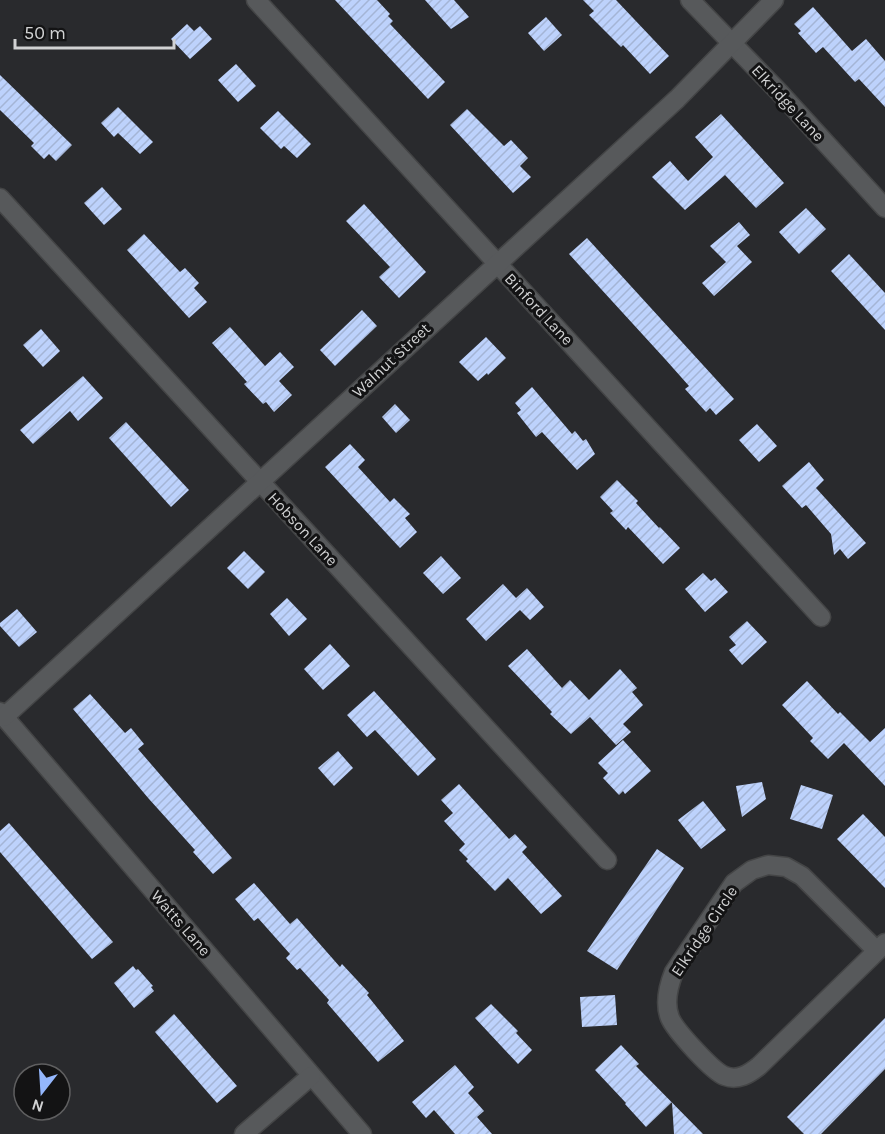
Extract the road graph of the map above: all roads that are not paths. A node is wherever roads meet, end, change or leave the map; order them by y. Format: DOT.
graph roads {
  1 [pos="256,0"];
  2 [pos="690,0"];
  3 [pos="774,0"];
  4 [pos="732,44"];
  5 [pos="0,198"];
  6 [pos="885,208"];
  7 [pos="497,263"];
  8 [pos="260,481"];
  9 [pos="821,617"];
  10 [pos="2,714"];
  11 [pos="607,860"];
  12 [pos="881,947"];
  13 [pos="311,1076"];
  14 [pos="244,1134"];
  15 [pos="362,1134"];
  1 -- 7 [label="street, Binford Lane"];
  2 -- 4 [label="street, Elkridge Lane"];
  3 -- 4 [label="street, Walnut Street"];
  4 -- 6 [label="street, Elkridge Lane"];
  4 -- 7 [label="street, Walnut Street"];
  5 -- 8 [label="street, Hobson Lane"];
  7 -- 8 [label="street, Walnut Street"];
  7 -- 9 [label="street, Binford Lane"];
  8 -- 10 [label="street, Walnut Street"];
  8 -- 11 [label="street, Hobson Lane"];
  10 -- 13 [label="street, Watts Lane"];
  12 -- 12 [label="street, Elkridge Circle"];
  13 -- 14 [label="street"];
  13 -- 15 [label="street, Watts Lane"];
}
